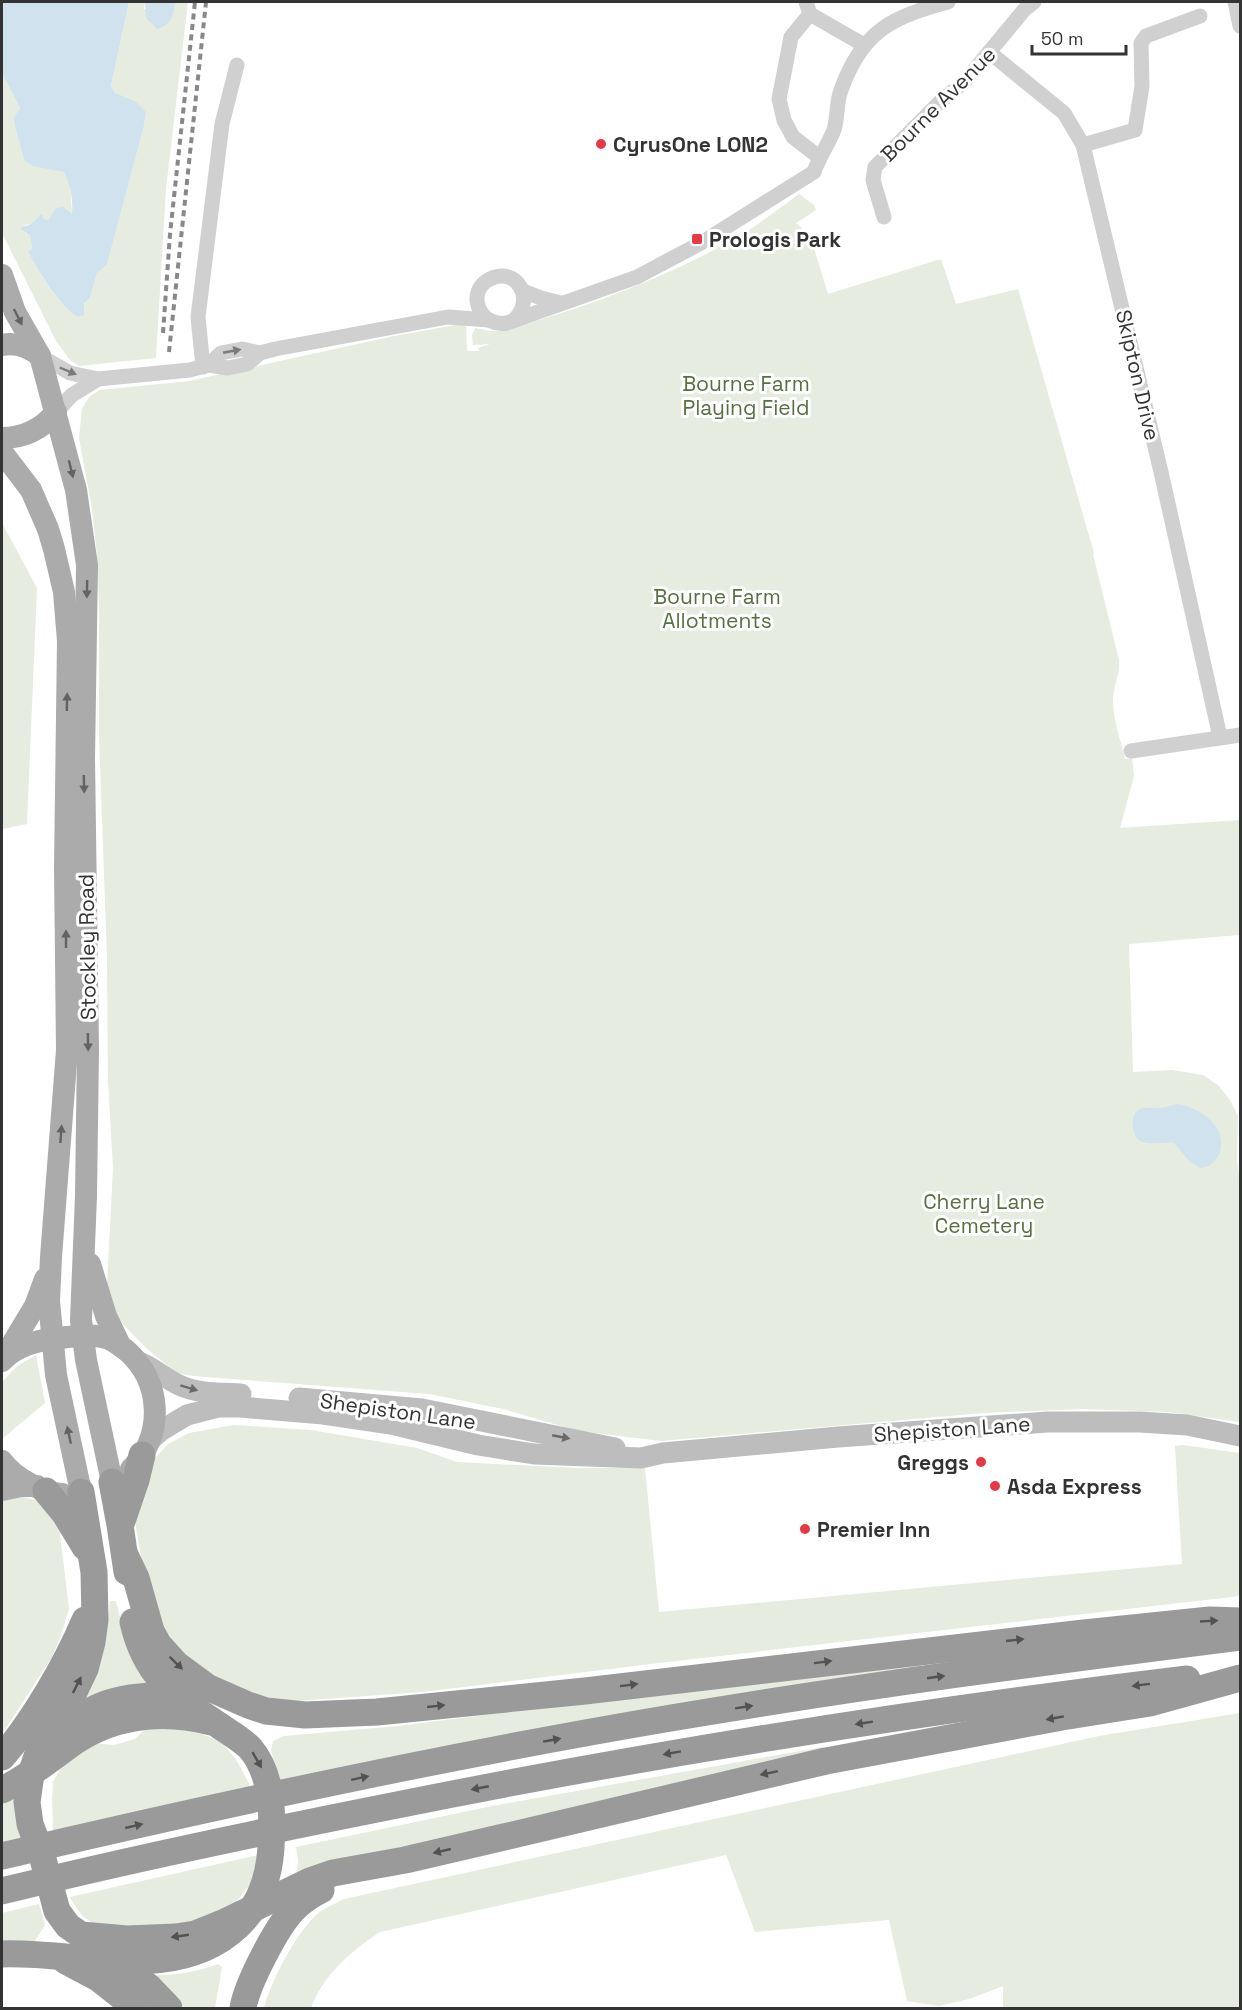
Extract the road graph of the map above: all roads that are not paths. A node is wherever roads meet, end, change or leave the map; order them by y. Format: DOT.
graph roads {
  1 [pos="948,2"];
  2 [pos="1235,2"];
  3 [pos="1023,4"];
  4 [pos="908,7"];
  5 [pos="808,8"];
  6 [pos="1200,16"];
  7 [pos="1240,26"];
  8 [pos="868,42"];
  9 [pos="989,52"];
  10 [pos="237,65"];
  11 [pos="1083,145"];
  12 [pos="819,156"];
  13 [pos="884,217"];
  14 [pos="2,275"];
  15 [pos="523,291"];
  16 [pos="561,303"];
  17 [pos="477,304"];
  18 [pos="448,317"];
  19 [pos="515,319"];
  20 [pos="489,320"];
  21 [pos="2,345"];
  22 [pos="40,356"];
  23 [pos="206,366"];
  24 [pos="98,379"];
  25 [pos="56,412"];
  26 [pos="2,438"];
  27 [pos="2,452"];
  28 [pos="1240,735"];
  29 [pos="1220,737"];
  30 [pos="1131,751"];
  31 [pos="83,1242"];
  32 [pos="51,1257"];
  33 [pos="83,1335"];
  34 [pos="51,1339"];
  35 [pos="120,1345"];
  36 [pos="3,1359"];
  37 [pos="137,1361"];
  38 [pos="1240,1436"];
  39 [pos="145,1448"];
  40 [pos="663,1453"];
  41 [pos="2,1461"];
  42 [pos="112,1482"];
  43 [pos="42,1489"];
  44 [pos="2,1490"];
  45 [pos="81,1492"];
  46 [pos="120,1525"];
  47 [pos="125,1555"];
  48 [pos="93,1562"];
  49 [pos="94,1597"];
  50 [pos="1240,1621"];
  51 [pos="1240,1637"];
  52 [pos="1240,1673"];
  53 [pos="1240,1678"];
  54 [pos="180,1696"];
  55 [pos="377,1712"];
  56 [pos="216,1723"];
  57 [pos="2,1757"];
  58 [pos="41,1767"];
  59 [pos="2,1790"];
  60 [pos="272,1812"];
  61 [pos="5,1856"];
  62 [pos="405,1860"];
  63 [pos="9,1890"];
  64 [pos="280,1896"];
  65 [pos="254,1908"];
  66 [pos="81,1935"];
  67 [pos="2,1954"];
  68 [pos="54,1956"];
  69 [pos="111,1960"];
  70 [pos="136,2008"];
  71 [pos="169,2008"];
  72 [pos="227,2008"];
  73 [pos="243,2008"];
  1 -- 4 [label="street"];
  2 -- 7 [label="street"];
  3 -- 9 [label="street, Bourne Avenue"];
  4 -- 8 [label="street"];
  5 -- 8 [label="street"];
  5 -- 12 [label="street"];
  6 -- 11 [label="street"];
  8 -- 12 [label="street"];
  9 -- 11 [label="street, Skipton Drive"];
  9 -- 13 [label="street, Bourne Avenue"];
  10 -- 23 [label="street"];
  11 -- 29 [label="street, Skipton Drive"];
  12 -- 16 [label="street"];
  14 -- 22 [label="main road, Stockley Road, one-way"];
  15 -- 16 [label="street"];
  15 -- 17 [label="street"];
  15 -- 19 [label="street"];
  16 -- 19 [label="street"];
  17 -- 18 [label="street"];
  17 -- 20 [label="street"];
  18 -- 20 [label="street"];
  18 -- 23 [label="street"];
  19 -- 20 [label="street"];
  21 -- 22 [label="main road"];
  22 -- 24 [label="street, one-way"];
  22 -- 25 [label="main road, Stockley Road"];
  23 -- 24 [label="street"];
  24 -- 25 [label="street"];
  25 -- 26 [label="main road"];
  25 -- 31 [label="main road, Stockley Road, one-way"];
  32 -- 27 [label="main road, Stockley Road, one-way"];
  28 -- 29 [label="street"];
  29 -- 30 [label="street"];
  31 -- 33 [label="main road, Stockley Road"];
  31 -- 35 [label="main road"];
  32 -- 34 [label="main road, Stockley Road"];
  32 -- 36 [label="main road"];
  33 -- 34 [label="main road"];
  33 -- 35 [label="main road"];
  33 -- 42 [label="main road, Stockley Road"];
  34 -- 36 [label="main road"];
  45 -- 34 [label="main road, Stockley Road, one-way"];
  35 -- 37 [label="main road"];
  37 -- 39 [label="main road"];
  37 -- 40 [label="street, Shepiston Lane, one-way"];
  38 -- 40 [label="street, Shepiston Lane"];
  39 -- 40 [label="street, Shepiston Lane"];
  39 -- 42 [label="main road"];
  39 -- 46 [label="highway"];
  41 -- 43 [label="main road"];
  42 -- 45 [label="main road"];
  42 -- 46 [label="highway"];
  43 -- 44 [label="main road"];
  43 -- 45 [label="main road"];
  43 -- 48 [label="highway"];
  45 -- 48 [label="highway"];
  46 -- 47 [label="highway"];
  47 -- 54 [label="highway"];
  47 -- 55 [label="highway, one-way"];
  48 -- 49 [label="highway"];
  49 -- 57 [label="highway"];
  58 -- 49 [label="highway, one-way"];
  55 -- 50 [label="highway, one-way"];
  61 -- 51 [label="highway, one-way"];
  52 -- 63 [label="highway, one-way"];
  53 -- 62 [label="highway, one-way"];
  54 -- 55 [label="highway"];
  54 -- 56 [label="highway"];
  54 -- 58 [label="highway"];
  56 -- 58 [label="highway"];
  56 -- 60 [label="highway, one-way"];
  58 -- 59 [label="highway"];
  58 -- 66 [label="highway"];
  60 -- 64 [label="highway"];
  60 -- 65 [label="highway"];
  62 -- 64 [label="highway"];
  62 -- 73 [label="highway"];
  64 -- 65 [label="highway"];
  64 -- 72 [label="highway"];
  65 -- 66 [label="highway, one-way"];
  65 -- 69 [label="highway"];
  66 -- 69 [label="highway"];
  67 -- 68 [label="highway"];
  68 -- 69 [label="highway"];
  68 -- 70 [label="highway"];
  69 -- 71 [label="highway"];
}
